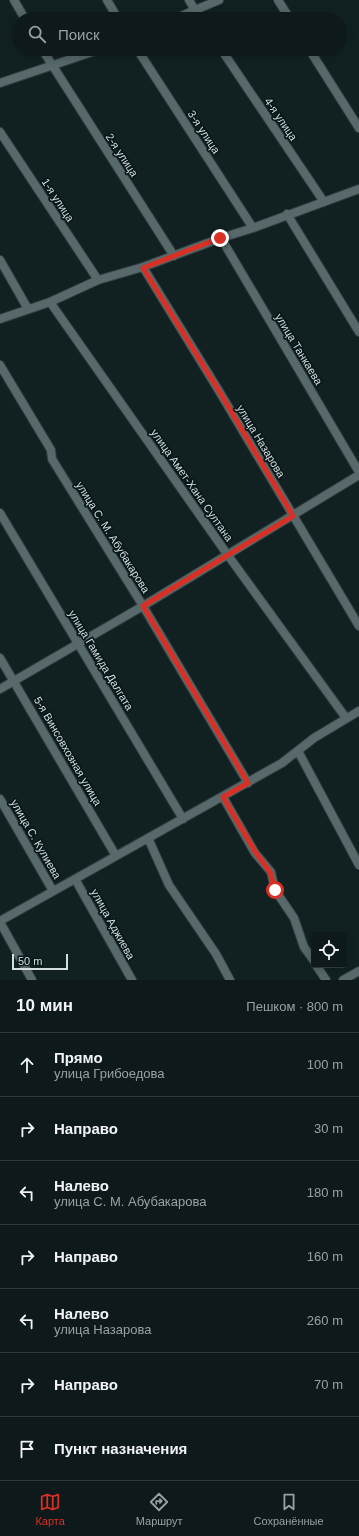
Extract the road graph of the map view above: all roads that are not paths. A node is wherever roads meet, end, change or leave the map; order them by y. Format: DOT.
graph roads {
  1 [pos="14,0"];
  2 [pos="107,0"];
  3 [pos="189,0"];
  4 [pos="219,0"];
  5 [pos="278,0"];
  6 [pos="195,10"];
  7 [pos="21,12"];
  8 [pos="114,12"];
  9 [pos="190,12"];
  10 [pos="286,12"];
  11 [pos="46,56"];
  12 [pos="81,56"];
  13 [pos="142,56"];
  14 [pos="226,56"];
  15 [pos="313,56"];
  16 [pos="52,66"];
  17 [pos="0,83"];
  18 [pos="359,128"];
  19 [pos="0,132"];
  20 [pos="359,189"];
  21 [pos="324,202"];
  22 [pos="287,214"];
  23 [pos="253,228"];
  24 [pos="220,238"];
  25 [pos="174,256"];
  26 [pos="0,260"];
  27 [pos="143,268"];
  28 [pos="98,280"];
  29 [pos="50,302"];
  30 [pos="28,309"];
  31 [pos="0,320"];
  32 [pos="359,332"];
  33 [pos="0,365"];
  34 [pos="359,472"];
  35 [pos="359,475"];
  36 [pos="0,513"];
  37 [pos="293,516"];
  38 [pos="227,554"];
  39 [pos="143,606"];
  40 [pos="359,626"];
  41 [pos="78,644"];
  42 [pos="0,658"];
  43 [pos="14,681"];
  44 [pos="0,689"];
  45 [pos="359,711"];
  46 [pos="346,718"];
  47 [pos="298,751"];
  48 [pos="248,783"];
  49 [pos="223,797"];
  50 [pos="0,799"];
  51 [pos="184,819"];
  52 [pos="148,838"];
  53 [pos="116,856"];
  54 [pos="359,866"];
  55 [pos="75,879"];
  56 [pos="53,891"];
  57 [pos="0,922"];
  58 [pos="311,957"];
  59 [pos="318,968"];
  60 [pos="359,971"];
  61 [pos="32,980"];
  62 [pos="132,980"];
  63 [pos="230,980"];
  64 [pos="326,980"];
  65 [pos="343,980"];
  1 -- 7 [label="street"];
  2 -- 8 [label="street"];
  3 -- 6 [label="street"];
  4 -- 6 [label="street"];
  5 -- 10 [label="street"];
  6 -- 9 [label="street"];
  11 -- 16 [label="street, 2-я улица"];
  12 -- 16 [label="street"];
  13 -- 23 [label="street, 3-я улица"];
  14 -- 21 [label="street, 4-я улица"];
  15 -- 18 [label="street"];
  16 -- 17 [label="street"];
  16 -- 25 [label="street, 2-я улица"];
  19 -- 28 [label="street, 1-я улица"];
  20 -- 21 [label="street"];
  21 -- 22 [label="street"];
  22 -- 23 [label="street"];
  22 -- 32 [label="street"];
  23 -- 24 [label="street"];
  24 -- 25 [label="street"];
  24 -- 34 [label="street, улица Танкаева"];
  25 -- 27 [label="street"];
  26 -- 30 [label="street"];
  27 -- 28 [label="street"];
  27 -- 37 [label="street, улица Назарова"];
  28 -- 29 [label="street"];
  29 -- 30 [label="street"];
  29 -- 38 [label="street, улица Амет-Хана Султана"];
  30 -- 31 [label="street"];
  33 -- 39 [label="street, улица С. М. Абубакарова"];
  35 -- 37 [label="street"];
  36 -- 41 [label="street, улица Гамида Далгата"];
  37 -- 38 [label="street"];
  37 -- 40 [label="street, улица Назарова"];
  38 -- 39 [label="street"];
  38 -- 46 [label="street, улица Амет-Хана Султана"];
  39 -- 41 [label="street"];
  39 -- 48 [label="street, улица С. М. Абубакарова"];
  41 -- 43 [label="street"];
  41 -- 51 [label="street, улица Гамида Далгата"];
  42 -- 43 [label="street, 5-я Винсовхозная улица"];
  43 -- 44 [label="street"];
  43 -- 53 [label="street, 5-я Винсовхозная улица"];
  45 -- 46 [label="street"];
  46 -- 47 [label="street"];
  47 -- 48 [label="street"];
  47 -- 54 [label="street"];
  48 -- 49 [label="street"];
  49 -- 51 [label="street"];
  49 -- 58 [label="street"];
  50 -- 56 [label="street, улица С. Кулиева"];
  51 -- 52 [label="street"];
  52 -- 53 [label="street"];
  52 -- 63 [label="street"];
  53 -- 55 [label="street"];
  55 -- 56 [label="street"];
  55 -- 62 [label="street, улица Аджиева"];
  56 -- 57 [label="street"];
  57 -- 61 [label="street"];
  59 -- 64 [label="street"];
  60 -- 65 [label="street"];
}
